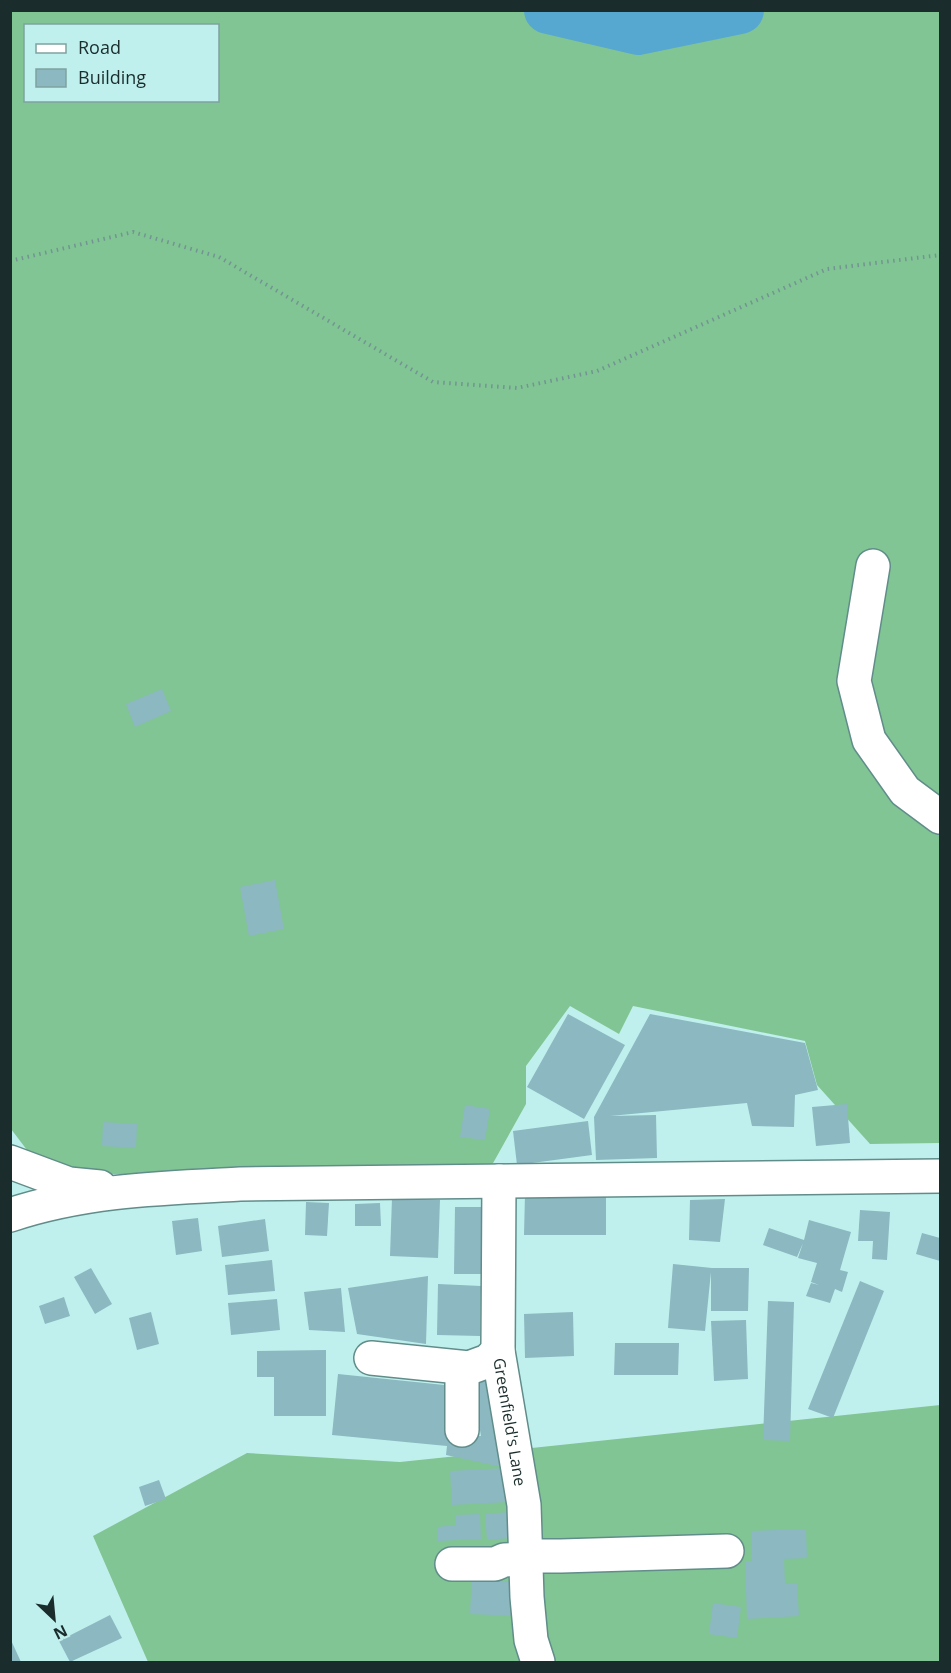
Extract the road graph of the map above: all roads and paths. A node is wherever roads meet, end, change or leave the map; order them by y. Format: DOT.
graph roads {
  1 [pos="940,255"];
  2 [pos="10,261"];
  3 [pos="873,566"];
  4 [pos="940,817"];
  5 [pos="10,1164"];
  6 [pos="940,1176"];
  7 [pos="499,1180"];
  8 [pos="129,1190"];
  9 [pos="17,1213"];
  10 [pos="498,1240"];
  11 [pos="486,1318"];
  12 [pos="498,1351"];
  13 [pos="371,1358"];
  14 [pos="462,1368"];
  15 [pos="462,1430"];
  16 [pos="524,1550"];
  17 [pos="727,1551"];
  18 [pos="452,1564"];
  19 [pos="538,1662"];
  1 -- 2 [label="path"];
  3 -- 4 [label="main road"];
  5 -- 8 [label="main road"];
  5 -- 9 [label="main road"];
  6 -- 7 [label="main road"];
  7 -- 8 [label="main road"];
  7 -- 10 [label="main road, Greenfield's Lane"];
  8 -- 9 [label="main road"];
  10 -- 11 [label="main road"];
  10 -- 12 [label="main road, Greenfield's Lane"];
  12 -- 14 [label="main road"];
  12 -- 16 [label="main road, Greenfield's Lane"];
  13 -- 14 [label="main road"];
  14 -- 15 [label="main road"];
  16 -- 17 [label="main road"];
  16 -- 18 [label="main road"];
  16 -- 19 [label="main road, Greenfield's Lane"];
}
